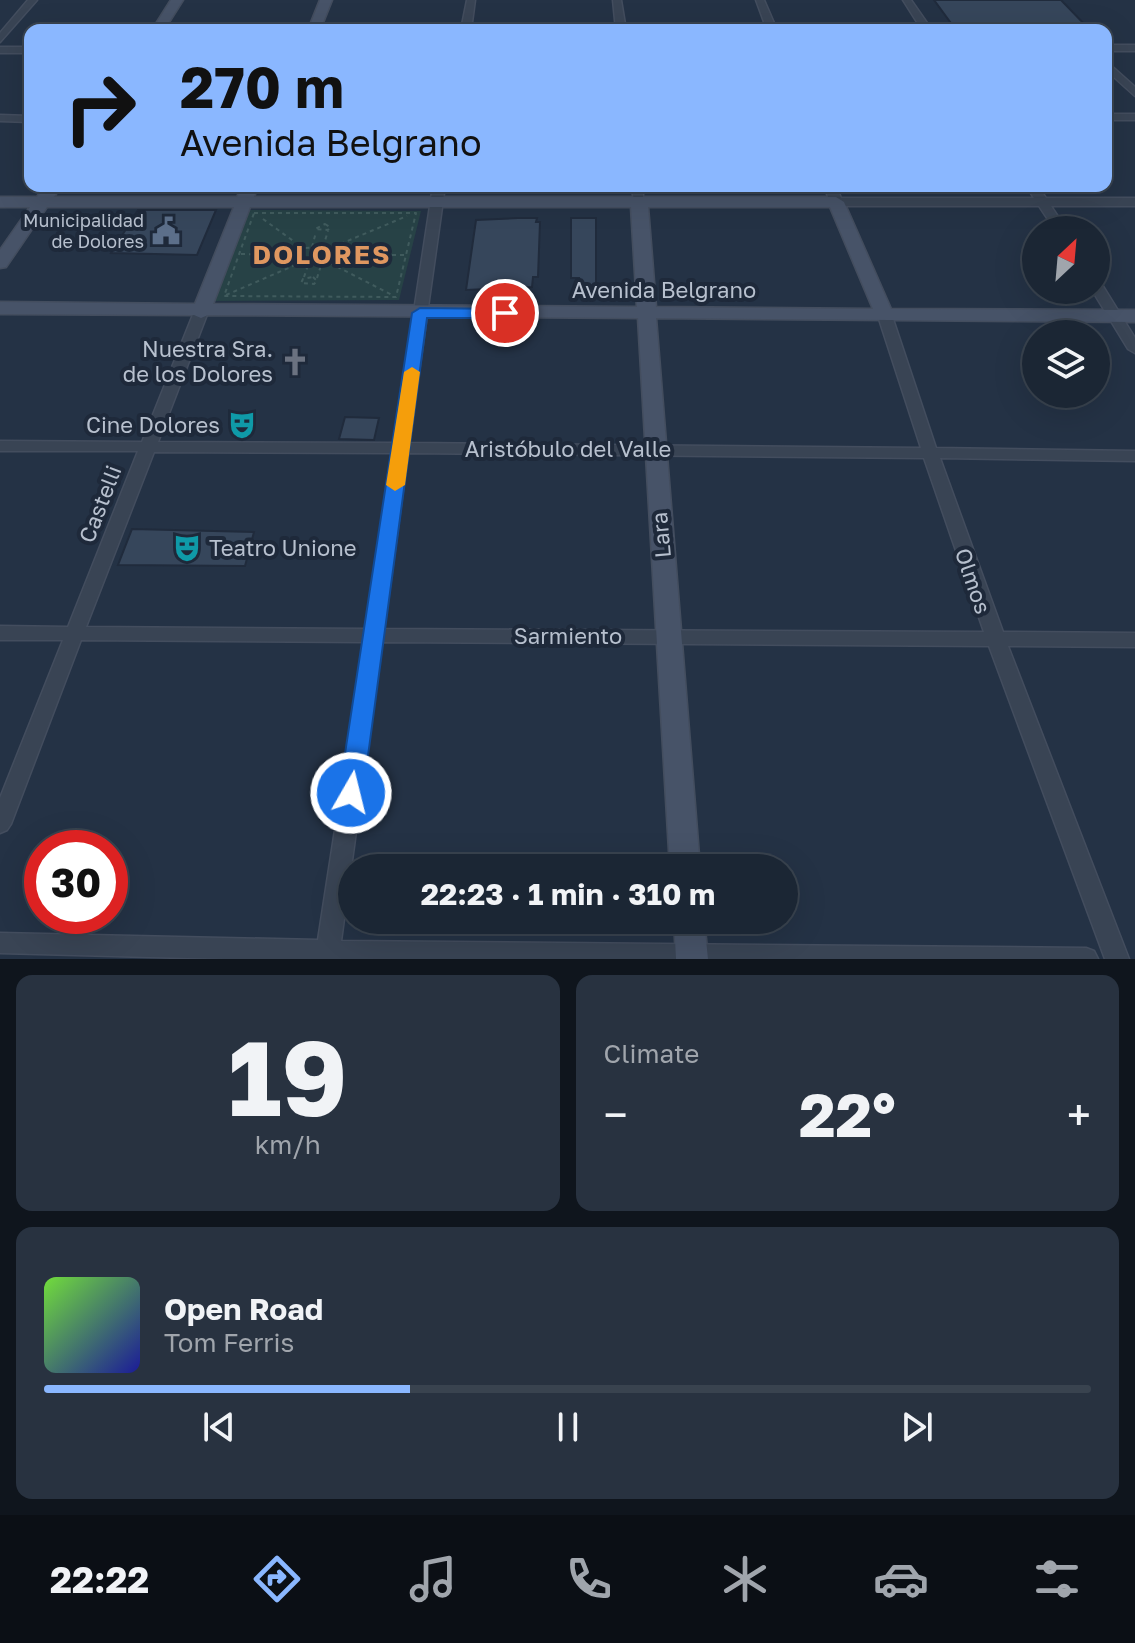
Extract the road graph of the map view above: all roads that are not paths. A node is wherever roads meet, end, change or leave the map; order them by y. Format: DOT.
graph roads {
  1 [pos="33,0"];
  2 [pos="177,0"];
  3 [pos="326,0"];
  4 [pos="471,0"];
  5 [pos="617,0"];
  6 [pos="760,0"];
  7 [pos="907,0"];
  8 [pos="162,24"];
  9 [pos="316,24"];
  10 [pos="467,24"];
  11 [pos="620,24"];
  12 [pos="770,24"];
  13 [pos="923,24"];
  14 [pos="0,39"];
  15 [pos="1112,48"];
  16 [pos="1135,48"];
  17 [pos="0,50"];
  18 [pos="24,50"];
  19 [pos="1112,70"];
  20 [pos="1135,93"];
  21 [pos="1112,117"];
  22 [pos="1135,117"];
  23 [pos="0,118"];
  24 [pos="24,119"];
  25 [pos="49,192"];
  26 [pos="1036,192"];
  27 [pos="438,193"];
  28 [pos="247,194"];
  29 [pos="638,194"];
  30 [pos="833,194"];
  31 [pos="0,202"];
  32 [pos="43,202"];
  33 [pos="1043,202"];
  34 [pos="1135,202"];
  35 [pos="1052,216"];
  36 [pos="0,263"];
  37 [pos="1107,304"];
  38 [pos="0,308"];
  39 [pos="201,312"];
  40 [pos="420,313"];
  41 [pos="647,314"];
  42 [pos="885,316"];
  43 [pos="1115,316"];
  44 [pos="1135,316"];
  45 [pos="1135,349"];
  46 [pos="0,446"];
  47 [pos="148,447"];
  48 [pos="401,448"];
  49 [pos="655,449"];
  50 [pos="928,453"];
  51 [pos="1135,456"];
  52 [pos="0,633"];
  53 [pos="75,634"];
  54 [pos="374,635"];
  55 [pos="670,637"];
  56 [pos="994,639"];
  57 [pos="1135,640"];
  58 [pos="0,824"];
  59 [pos="684,854"];
  60 [pos="690,934"];
  61 [pos="0,943"];
  62 [pos="327,955"];
  63 [pos="692,957"];
  64 [pos="1086,959"];
  65 [pos="1117,959"];
  1 -- 14 [label="street"];
  2 -- 8 [label="main road"];
  3 -- 9 [label="main road"];
  4 -- 10 [label="street"];
  5 -- 11 [label="street"];
  6 -- 12 [label="street"];
  7 -- 13 [label="street"];
  15 -- 16 [label="street"];
  17 -- 18 [label="street"];
  19 -- 20 [label="street"];
  21 -- 22 [label="street"];
  23 -- 24 [label="street"];
  25 -- 32 [label="main road"];
  26 -- 33 [label="street"];
  27 -- 28 [label="main road"];
  27 -- 29 [label="main road"];
  27 -- 40 [label="street"];
  28 -- 32 [label="main road"];
  28 -- 39 [label="main road, Castelli"];
  29 -- 30 [label="main road"];
  29 -- 41 [label="main road, Lara"];
  30 -- 33 [label="street"];
  30 -- 42 [label="main road, Olmos"];
  31 -- 32 [label="main road"];
  32 -- 36 [label="main road"];
  33 -- 34 [label="street"];
  33 -- 35 [label="street"];
  37 -- 43 [label="street"];
  38 -- 39 [label="main road, Avenida Belgrano"];
  39 -- 40 [label="main road, Avenida Belgrano"];
  39 -- 47 [label="street, Castelli"];
  40 -- 41 [label="main road, Avenida Belgrano"];
  40 -- 48 [label="street"];
  41 -- 42 [label="main road, Avenida Belgrano"];
  41 -- 49 [label="main road, Lara"];
  42 -- 43 [label="main road, Avenida Belgrano"];
  42 -- 50 [label="street, Olmos"];
  43 -- 44 [label="main road, Avenida Belgrano"];
  43 -- 45 [label="street"];
  46 -- 47 [label="street, Aristóbulo del Valle"];
  47 -- 48 [label="street, Aristóbulo del Valle"];
  47 -- 53 [label="street, Castelli"];
  48 -- 49 [label="street, Aristóbulo del Valle"];
  48 -- 54 [label="street"];
  49 -- 50 [label="street, Aristóbulo del Valle"];
  49 -- 55 [label="main road, Lara"];
  50 -- 51 [label="street, Aristóbulo del Valle"];
  50 -- 56 [label="street, Olmos"];
  52 -- 53 [label="street, Sarmiento"];
  53 -- 54 [label="street, Sarmiento"];
  53 -- 58 [label="street, Castelli"];
  54 -- 55 [label="street, Sarmiento"];
  54 -- 62 [label="street"];
  55 -- 56 [label="street, Sarmiento"];
  55 -- 59 [label="main road, Lara"];
  56 -- 57 [label="street, Sarmiento"];
  56 -- 65 [label="street, Olmos"];
  60 -- 63 [label="main road"];
  61 -- 62 [label="street"];
  62 -- 63 [label="street"];
  63 -- 64 [label="street"];
}
